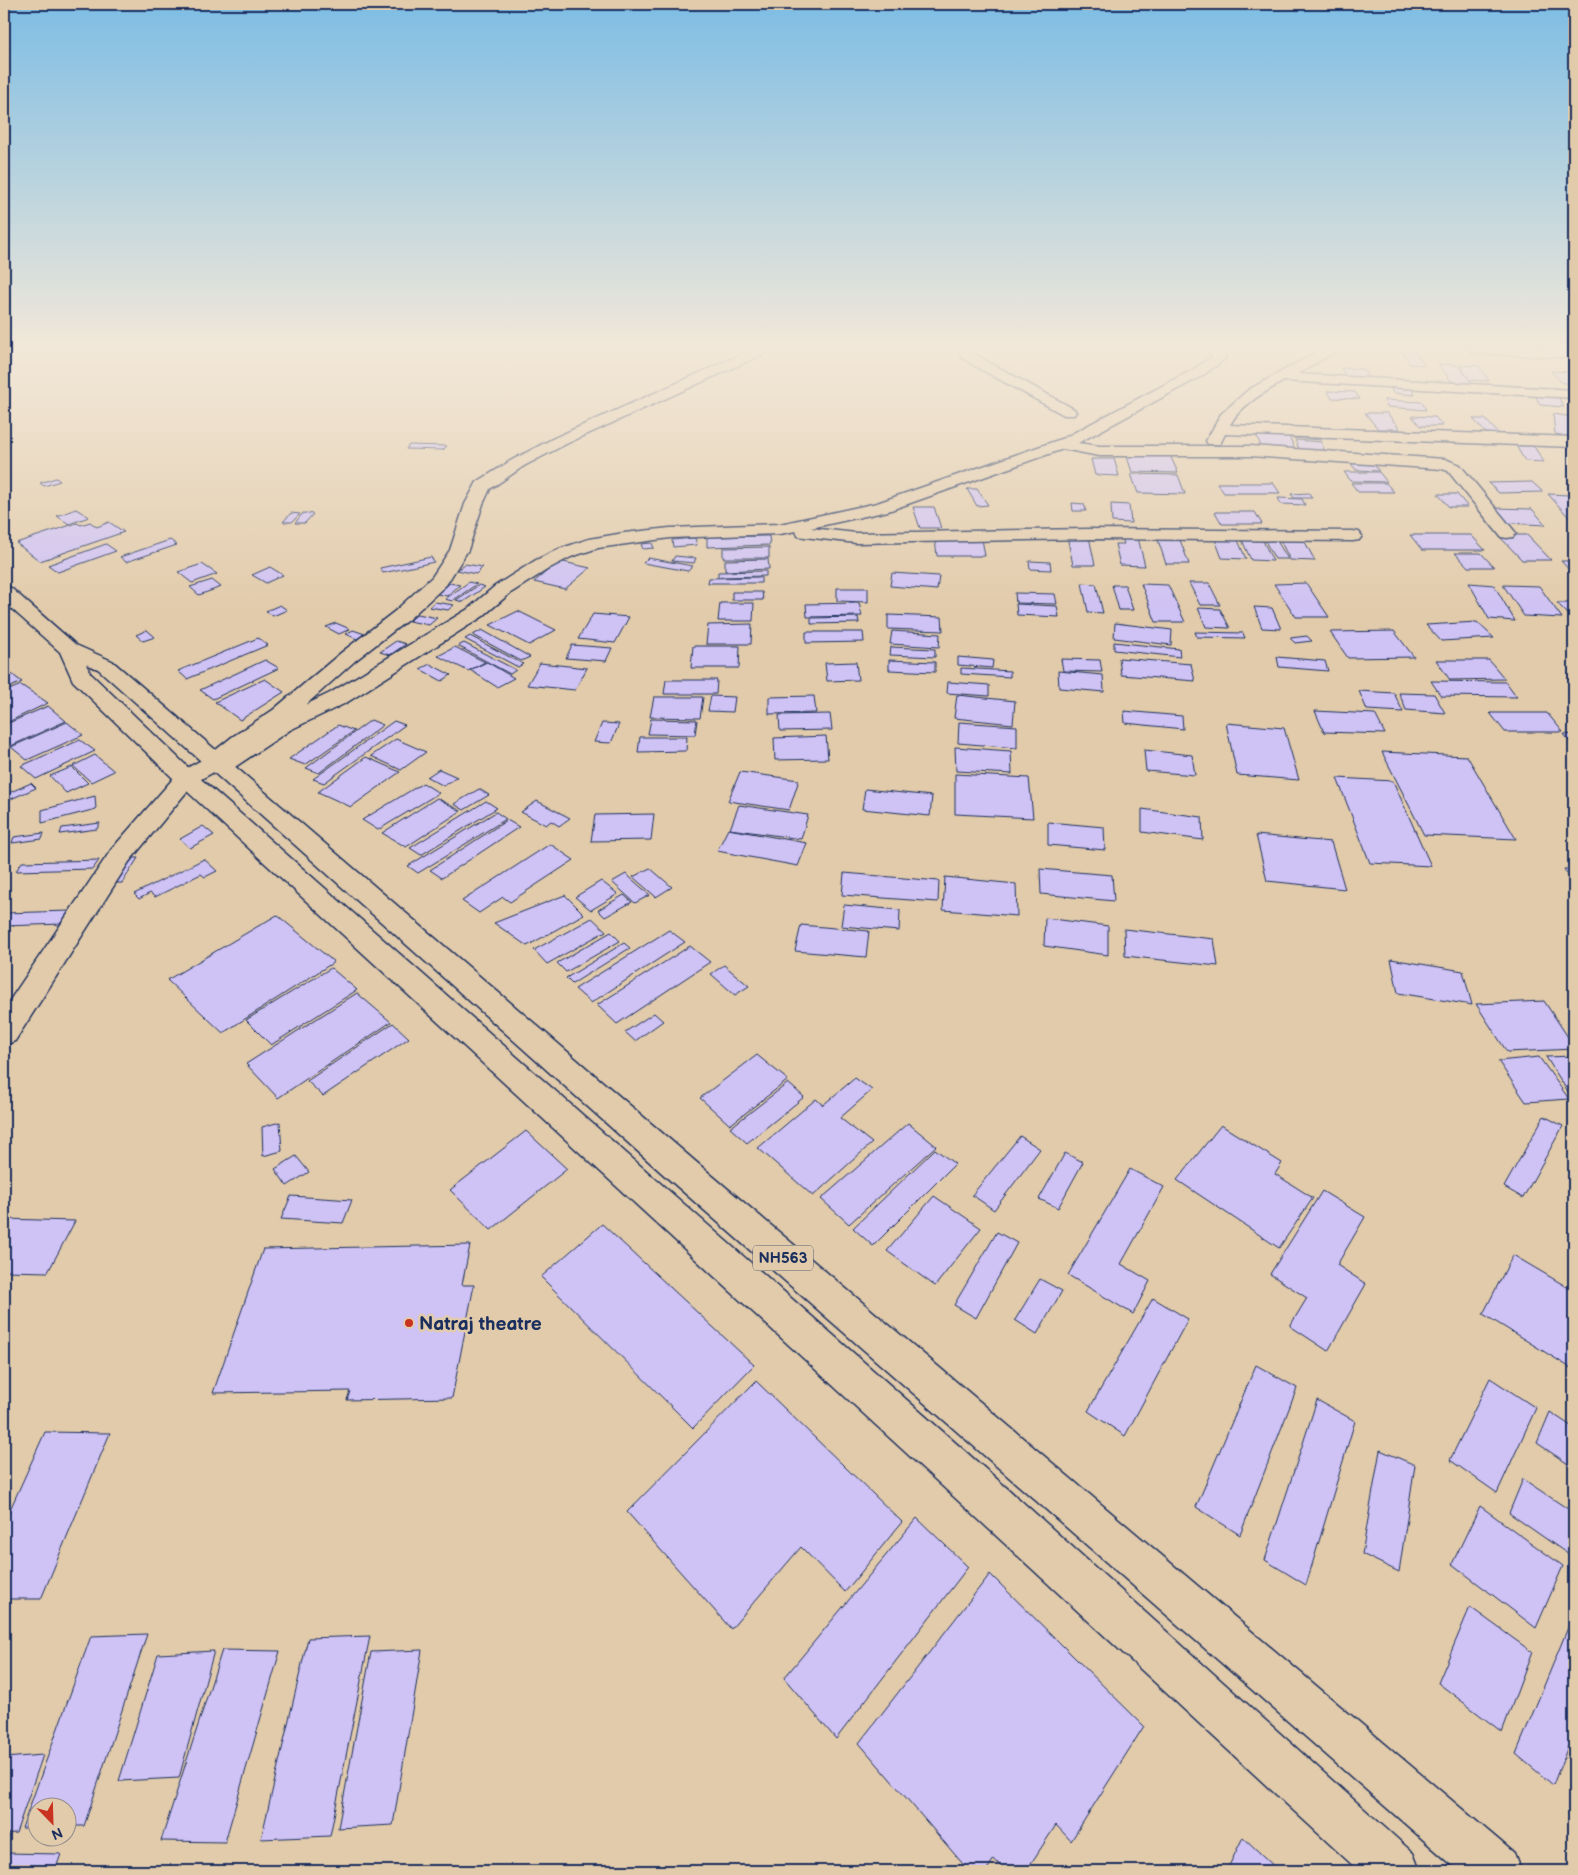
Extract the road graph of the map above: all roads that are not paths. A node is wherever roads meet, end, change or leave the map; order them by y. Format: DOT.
graph roads {
  1 [pos="570,436"];
  2 [pos="1077,436"];
  3 [pos="1216,436"];
  4 [pos="1424,436"];
  5 [pos="1574,442"];
  6 [pos="1062,444"];
  7 [pos="1212,450"];
  8 [pos="780,529"];
  9 [pos="1507,533"];
  10 [pos="1353,536"];
  11 [pos="7,598"];
  12 [pos="208,769"];
  13 [pos="4,1033"];
  14 [pos="1395,1871"];
  15 [pos="1496,1871"];
  1 -- 12 [label="main road"];
  2 -- 6 [label="main road"];
  3 -- 7 [label="main road"];
  4 -- 5 [label="main road"];
  6 -- 7 [label="main road"];
  6 -- 8 [label="main road"];
  7 -- 9 [label="main road"];
  8 -- 10 [label="main road"];
  8 -- 12 [label="main road"];
  11 -- 12 [label="main road, NH563"];
  12 -- 13 [label="main road"];
  12 -- 14 [label="main road, NH563"];
  12 -- 15 [label="main road, NH563"];
}
